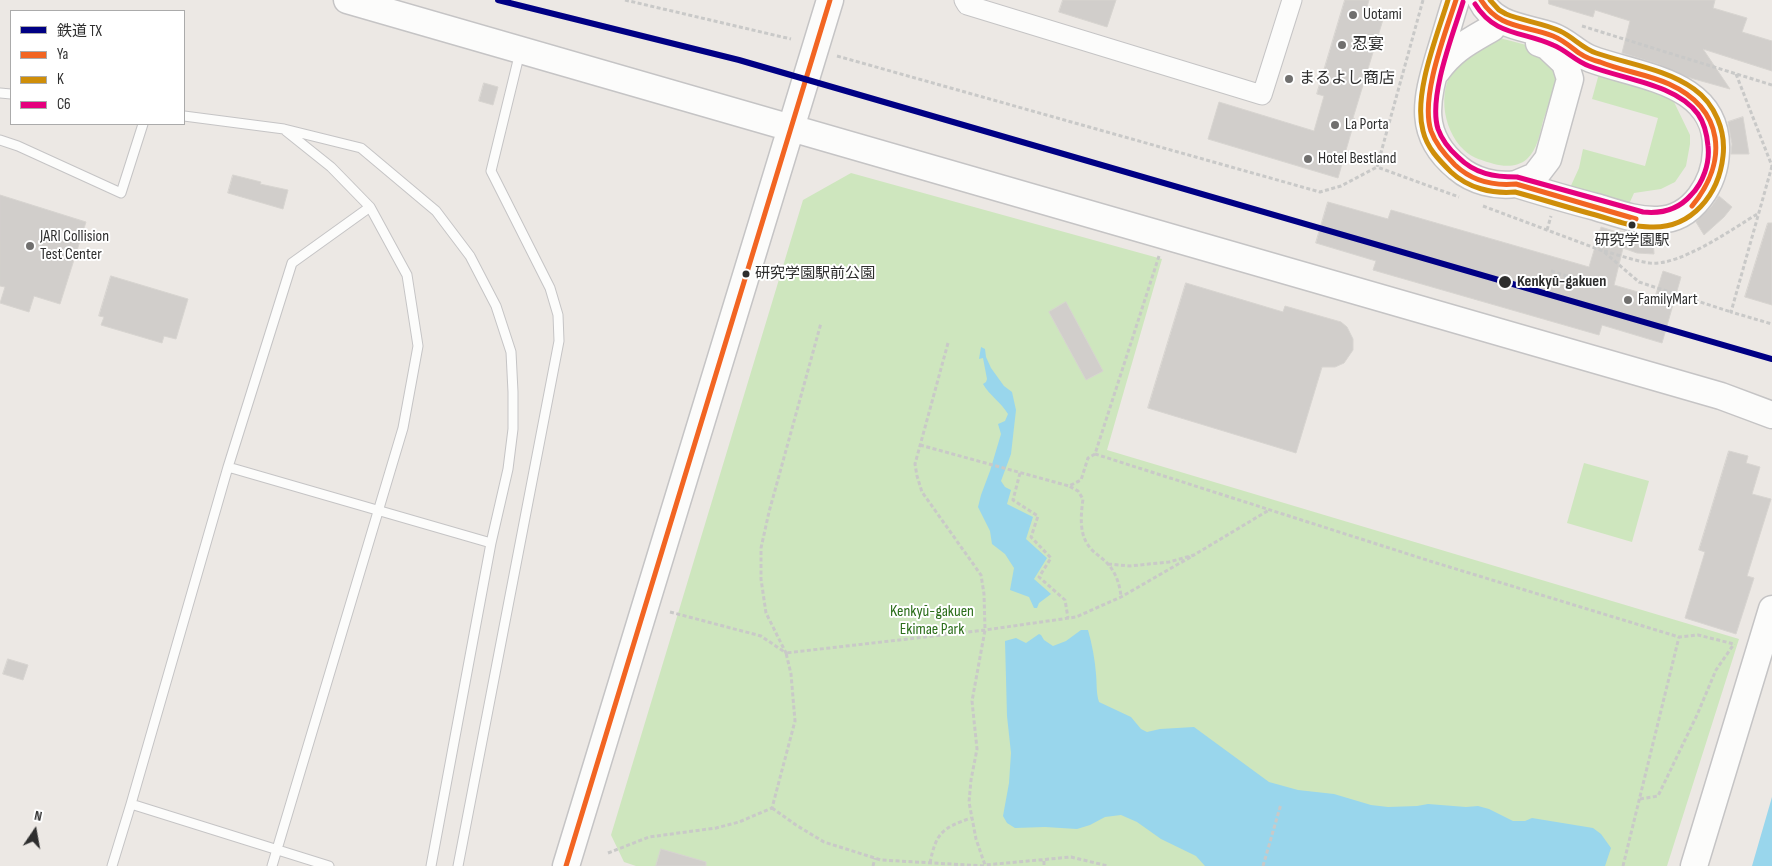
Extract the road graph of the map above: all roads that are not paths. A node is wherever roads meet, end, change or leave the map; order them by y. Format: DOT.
graph roads {
  1 [pos="348,0"];
  2 [pos="830,0"];
  3 [pos="964,0"];
  4 [pos="1292,0"];
  5 [pos="1456,0"];
  6 [pos="1480,0"];
  7 [pos="1492,28"];
  8 [pos="521,49"];
  9 [pos="1433,76"];
  10 [pos="185,116"];
  11 [pos="143,125"];
  12 [pos="791,128"];
  13 [pos="284,129"];
  14 [pos="0,140"];
  15 [pos="1516,184"];
  16 [pos="370,207"];
  17 [pos="1772,415"];
  18 [pos="228,466"];
  19 [pos="378,510"];
  20 [pos="491,543"];
  21 [pos="1772,609"];
  22 [pos="131,804"];
  23 [pos="277,851"];
  24 [pos="112,866"];
  25 [pos="272,866"];
  26 [pos="330,866"];
  27 [pos="431,866"];
  28 [pos="458,866"];
  29 [pos="566,866"];
  30 [pos="1694,866"];
  1 -- 8 [label="street"];
  2 -- 12 [label="street"];
  3 -- 4 [label="street"];
  5 -- 9 [label="street"];
  6 -- 7 [label="street"];
  6 -- 15 [label="street"];
  7 -- 9 [label="street"];
  7 -- 15 [label="street"];
  8 -- 12 [label="street"];
  8 -- 28 [label="lane"];
  9 -- 15 [label="street"];
  10 -- 13 [label="lane"];
  11 -- 14 [label="lane"];
  12 -- 17 [label="street"];
  12 -- 29 [label="street"];
  13 -- 16 [label="lane"];
  13 -- 20 [label="lane"];
  16 -- 18 [label="lane"];
  16 -- 19 [label="lane"];
  18 -- 19 [label="lane"];
  18 -- 22 [label="lane"];
  19 -- 20 [label="lane"];
  19 -- 23 [label="lane"];
  20 -- 27 [label="lane"];
  21 -- 30 [label="street"];
  22 -- 23 [label="lane"];
  22 -- 24 [label="lane"];
  23 -- 25 [label="lane"];
  23 -- 26 [label="lane"];
}
